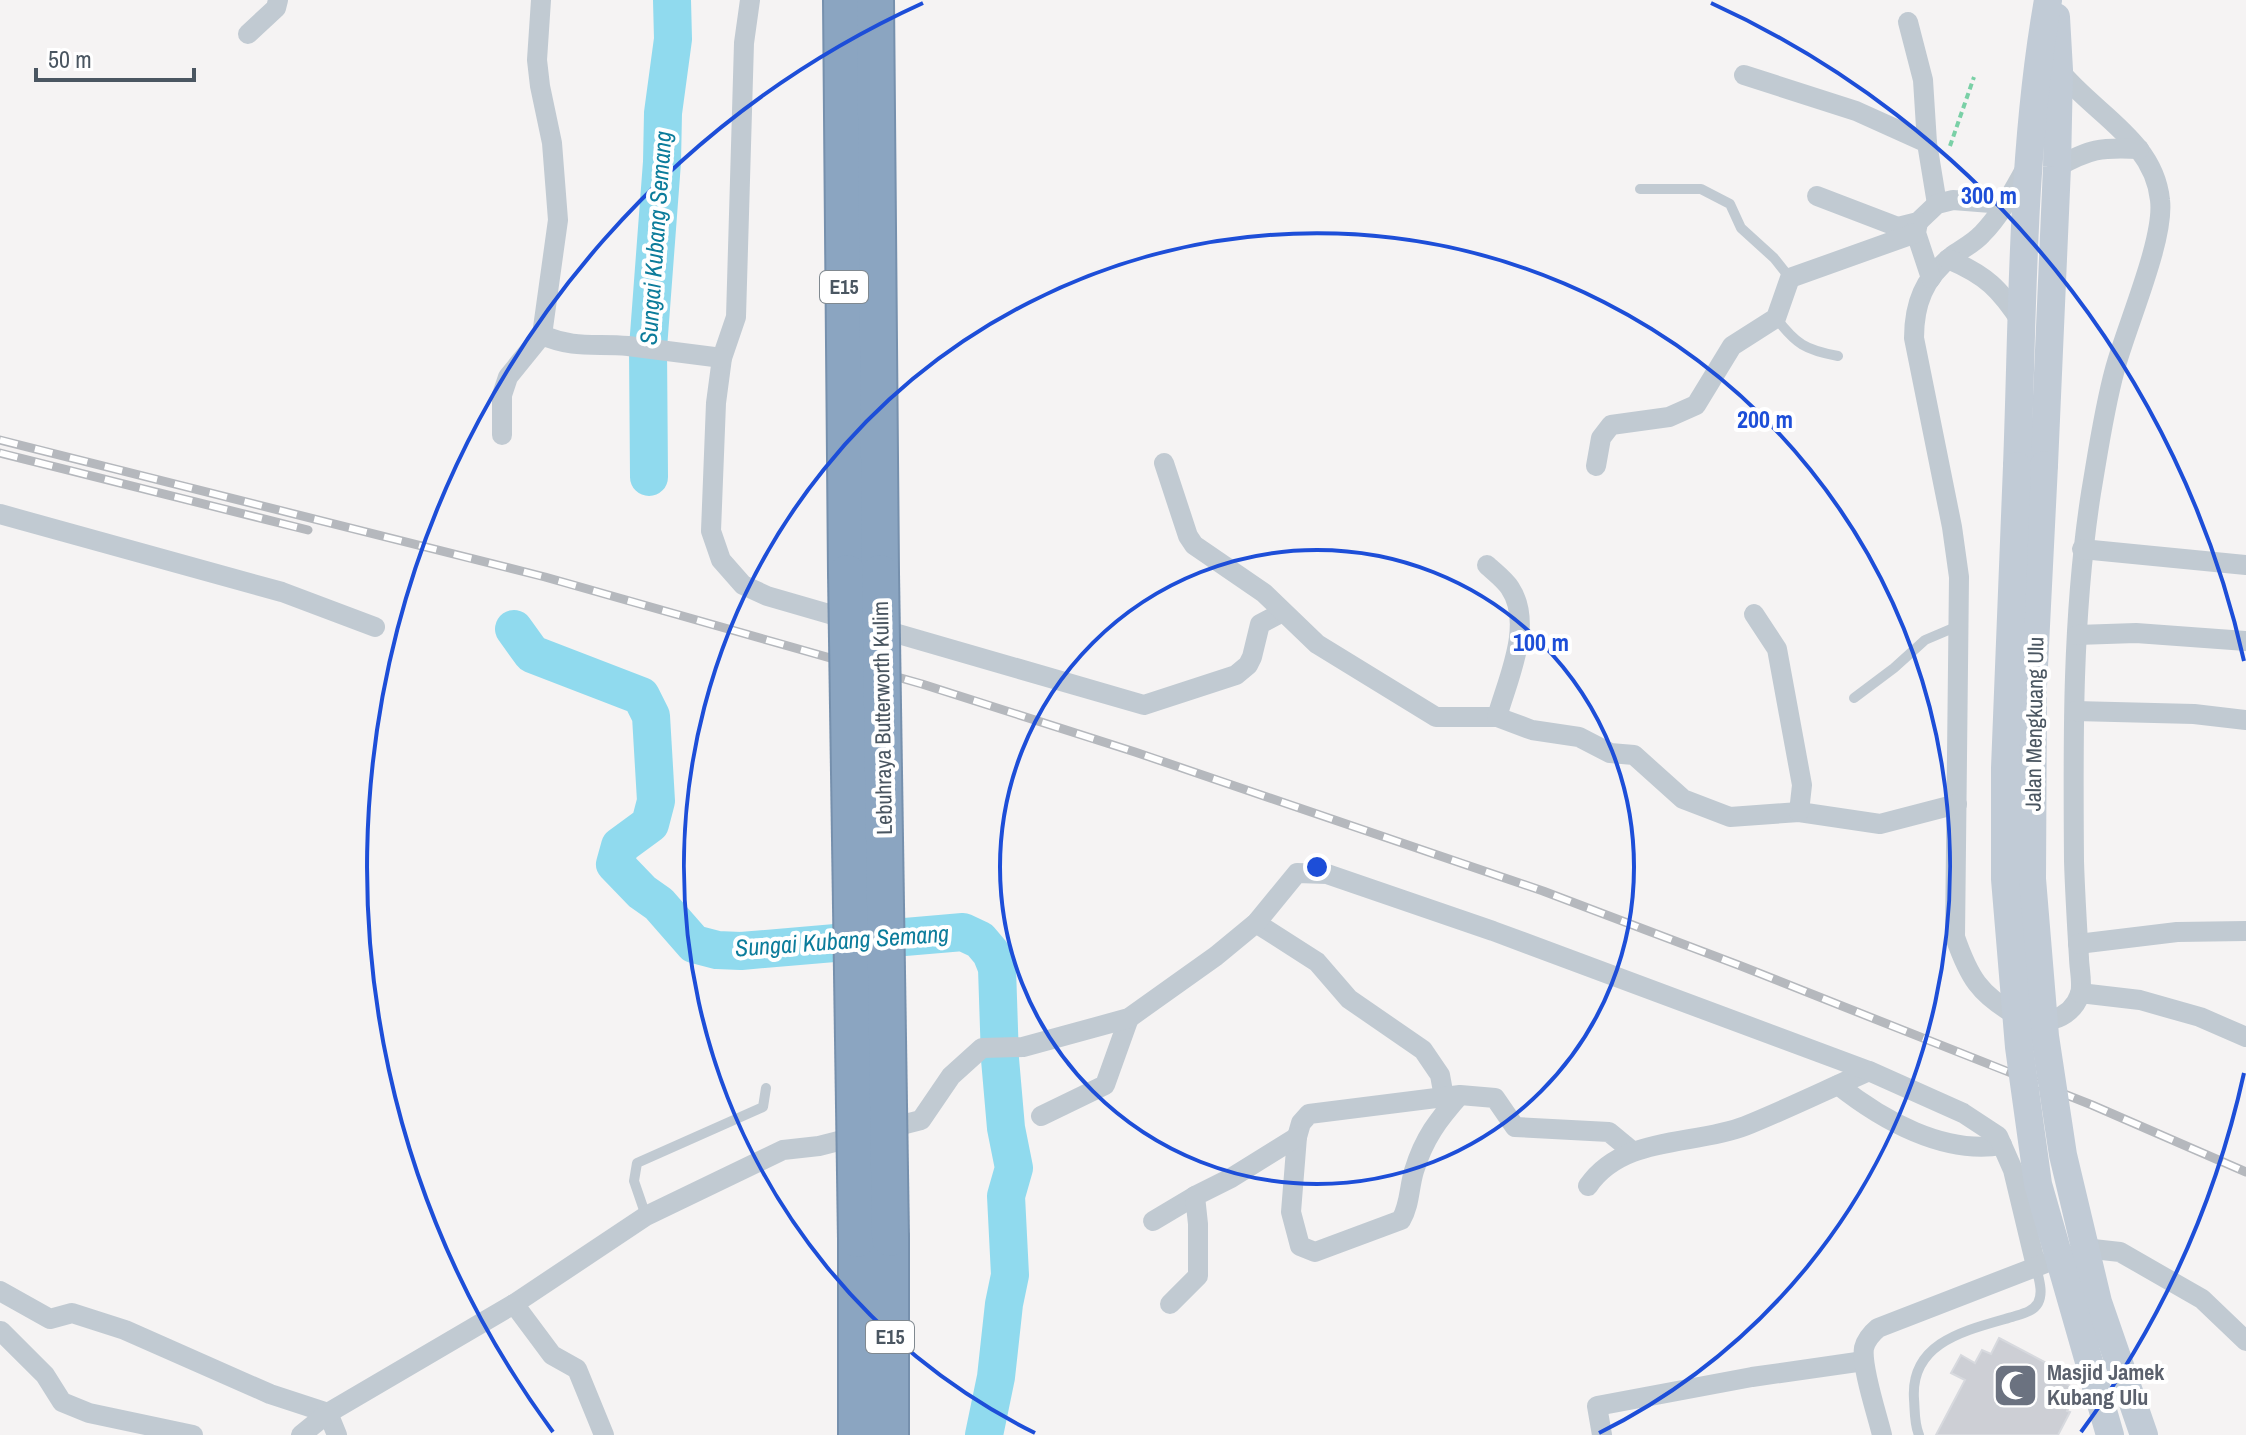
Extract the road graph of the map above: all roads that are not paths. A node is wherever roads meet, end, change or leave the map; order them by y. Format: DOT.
graph roads {
  1 [pos="278,0"];
  2 [pos="541,0"];
  3 [pos="750,0"];
  4 [pos="842,0"];
  5 [pos="875,0"];
  6 [pos="2048,0"];
  7 [pos="2056,0"];
  8 [pos="1908,22"];
  9 [pos="248,34"];
  10 [pos="2059,70"];
  11 [pos="1744,75"];
  12 [pos="1927,143"];
  13 [pos="2139,149"];
  14 [pos="2043,165"];
  15 [pos="1640,189"];
  16 [pos="1817,196"];
  17 [pos="1937,204"];
  18 [pos="2004,204"];
  19 [pos="1917,227"];
  20 [pos="1948,259"];
  21 [pos="1790,278"];
  22 [pos="1931,278"];
  23 [pos="1776,318"];
  24 [pos="2023,324"];
  25 [pos="542,335"];
  26 [pos="1838,356"];
  27 [pos="722,358"];
  28 [pos="502,435"];
  29 [pos="1164,463"];
  30 [pos="2030,465"];
  31 [pos="1596,466"];
  32 [pos="0,514"];
  33 [pos="2082,549"];
  34 [pos="1487,565"];
  35 [pos="2246,565"];
  36 [pos="863,573"];
  37 [pos="1280,611"];
  38 [pos="1754,614"];
  39 [pos="1960,625"];
  40 [pos="375,627"];
  41 [pos="2077,635"];
  42 [pos="2246,641"];
  43 [pos="1854,698"];
  44 [pos="2075,711"];
  45 [pos="1497,717"];
  46 [pos="2246,720"];
  47 [pos="1957,804"];
  48 [pos="1799,812"];
  49 [pos="1256,923"];
  50 [pos="2246,931"];
  51 [pos="2078,944"];
  52 [pos="2080,993"];
  53 [pos="1129,1018"];
  54 [pos="2246,1037"];
  55 [pos="1869,1071"];
  56 [pos="1838,1085"];
  57 [pos="766,1088"];
  58 [pos="1452,1096"];
  59 [pos="1041,1116"];
  60 [pos="1297,1137"];
  61 [pos="2002,1145"];
  62 [pos="1632,1151"];
  63 [pos="1588,1186"];
  64 [pos="1195,1196"];
  65 [pos="646,1216"];
  66 [pos="1153,1221"];
  67 [pos="873,1239"];
  68 [pos="2036,1266"];
  69 [pos="0,1291"];
  70 [pos="514,1304"];
  71 [pos="1170,1304"];
  72 [pos="1,1331"];
  73 [pos="2246,1341"];
  74 [pos="1864,1361"];
  75 [pos="328,1413"];
  76 [pos="193,1435"];
  77 [pos="301,1435"];
  78 [pos="337,1435"];
  79 [pos="604,1435"];
  80 [pos="857,1435"];
  81 [pos="890,1435"];
  82 [pos="1602,1435"];
  83 [pos="1882,1435"];
  84 [pos="1919,1435"];
  85 [pos="2110,1435"];
  86 [pos="2144,1435"];
  1 -- 9 [label="street"];
  2 -- 25 [label="street"];
  3 -- 27 [label="street"];
  4 -- 36 [label="highway, Lebuhraya Butterworth Kulim / E15"];
  5 -- 36 [label="highway, Lebuhraya Butterworth Kulim / E15"];
  6 -- 14 [label="main road, Jalan Mengkuang Ulu"];
  7 -- 10 [label="main road, Jalan Mengkuang Ulu"];
  8 -- 12 [label="street"];
  10 -- 13 [label="street"];
  10 -- 14 [label="main road, Jalan Mengkuang Ulu"];
  11 -- 12 [label="street"];
  12 -- 17 [label="street"];
  13 -- 14 [label="street"];
  13 -- 33 [label="street"];
  14 -- 18 [label="street"];
  14 -- 24 [label="main road, Jalan Mengkuang Ulu"];
  14 -- 30 [label="main road, Jalan Mengkuang Ulu"];
  15 -- 21 [label="lane"];
  16 -- 19 [label="street"];
  17 -- 18 [label="street"];
  17 -- 19 [label="street"];
  18 -- 20 [label="street"];
  19 -- 21 [label="street"];
  19 -- 22 [label="street"];
  20 -- 22 [label="street"];
  20 -- 24 [label="street"];
  21 -- 23 [label="street"];
  22 -- 39 [label="street"];
  23 -- 26 [label="lane"];
  23 -- 31 [label="street"];
  24 -- 30 [label="main road, Jalan Mengkuang Ulu"];
  25 -- 27 [label="street"];
  25 -- 28 [label="street"];
  27 -- 37 [label="street"];
  29 -- 37 [label="street"];
  30 -- 85 [label="main road, Jalan Mengkuang Ulu, bridge"];
  30 -- 86 [label="main road, Jalan Mengkuang Ulu, bridge"];
  32 -- 40 [label="street"];
  33 -- 35 [label="street"];
  33 -- 41 [label="street"];
  34 -- 45 [label="street"];
  36 -- 67 [label="highway, Lebuhraya Butterworth Kulim / E15, bridge"];
  37 -- 45 [label="street"];
  38 -- 48 [label="street"];
  39 -- 43 [label="lane"];
  39 -- 47 [label="street"];
  41 -- 42 [label="street"];
  41 -- 44 [label="street"];
  44 -- 46 [label="street"];
  44 -- 51 [label="street"];
  45 -- 48 [label="street"];
  47 -- 48 [label="street"];
  47 -- 52 [label="street"];
  49 -- 53 [label="street"];
  49 -- 55 [label="street"];
  49 -- 58 [label="street"];
  50 -- 51 [label="street"];
  51 -- 52 [label="street"];
  52 -- 54 [label="street"];
  53 -- 59 [label="street"];
  53 -- 65 [label="street"];
  55 -- 56 [label="street"];
  55 -- 61 [label="street"];
  56 -- 61 [label="street"];
  56 -- 62 [label="street"];
  57 -- 65 [label="lane"];
  58 -- 60 [label="street"];
  58 -- 60 [label="street"];
  58 -- 62 [label="street"];
  60 -- 64 [label="street"];
  61 -- 68 [label="street"];
  62 -- 63 [label="street"];
  64 -- 66 [label="street"];
  64 -- 71 [label="street"];
  65 -- 70 [label="street"];
  67 -- 80 [label="highway, Lebuhraya Butterworth Kulim / E15"];
  67 -- 81 [label="highway, Lebuhraya Butterworth Kulim / E15"];
  68 -- 73 [label="street"];
  68 -- 74 [label="street"];
  68 -- 84 [label="lane"];
  69 -- 75 [label="street"];
  70 -- 75 [label="street"];
  70 -- 79 [label="street"];
  72 -- 76 [label="street"];
  74 -- 82 [label="street"];
  74 -- 83 [label="street"];
  75 -- 77 [label="street"];
  75 -- 78 [label="street"];
}
